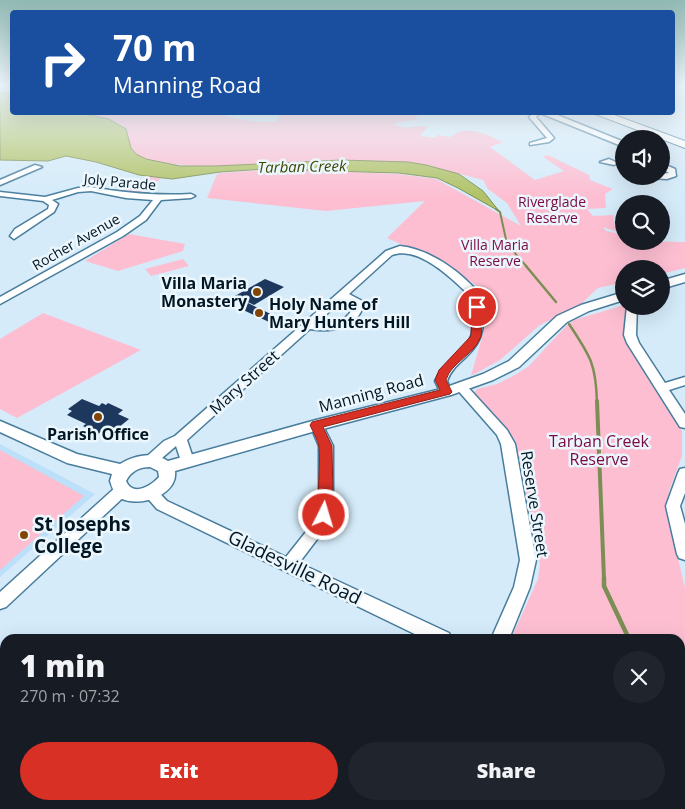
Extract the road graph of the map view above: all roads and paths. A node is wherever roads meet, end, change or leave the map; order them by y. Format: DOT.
graph roads {
  1 [pos="536,122"];
  2 [pos="566,122"];
  3 [pos="622,122"];
  4 [pos="627,122"];
  5 [pos="615,141"];
  6 [pos="526,144"];
  7 [pos="685,144"];
  8 [pos="38,167"];
  9 [pos="0,183"];
  10 [pos="0,194"];
  11 [pos="191,196"];
  12 [pos="46,198"];
  13 [pos="159,198"];
  14 [pos="14,236"];
  15 [pos="685,278"];
  16 [pos="670,282"];
  17 [pos="342,295"];
  18 [pos="615,299"];
  19 [pos="0,301"];
  20 [pos="632,315"];
  21 [pos="308,325"];
  22 [pos="685,381"];
  23 [pos="662,388"];
  24 [pos="453,389"];
  25 [pos="685,424"];
  26 [pos="316,425"];
  27 [pos="0,426"];
  28 [pos="180,439"];
  29 [pos="150,461"];
  30 [pos="187,461"];
  31 [pos="166,468"];
  32 [pos="123,471"];
  33 [pos="685,473"];
  34 [pos="122,490"];
  35 [pos="150,493"];
  36 [pos="685,554"];
  37 [pos="289,564"];
  38 [pos="0,602"];
  39 [pos="433,634"];
  40 [pos="502,634"];
  1 -- 6 [label="street"];
  2 -- 5 [label="street"];
  3 -- 7 [label="highway"];
  4 -- 7 [label="highway"];
  8 -- 9 [label="street"];
  10 -- 12 [label="street"];
  11 -- 13 [label="street, Joly Parade"];
  12 -- 13 [label="street, Joly Parade"];
  12 -- 14 [label="street"];
  13 -- 19 [label="street, Rocher Avenue"];
  15 -- 16 [label="street"];
  17 -- 21 [label="street, Mary Street"];
  17 -- 21 [label="street"];
  17 -- 24 [label="street, Mary Street"];
  18 -- 24 [label="street, Manning Road"];
  20 -- 23 [label="street"];
  21 -- 28 [label="street, Mary Street"];
  22 -- 23 [label="street"];
  23 -- 25 [label="street"];
  24 -- 26 [label="street, Manning Road"];
  24 -- 40 [label="street, Reserve Street"];
  26 -- 30 [label="street, Manning Road"];
  26 -- 37 [label="street"];
  27 -- 32 [label="street"];
  28 -- 29 [label="street, Mary Street"];
  28 -- 30 [label="street"];
  29 -- 31 [label="street"];
  29 -- 32 [label="street"];
  30 -- 31 [label="street, Manning Road"];
  31 -- 35 [label="street"];
  32 -- 34 [label="street"];
  33 -- 36 [label="street"];
  34 -- 35 [label="street"];
  34 -- 38 [label="street"];
  35 -- 37 [label="street, Gladesville Road"];
  37 -- 39 [label="street, Gladesville Road"];
}
